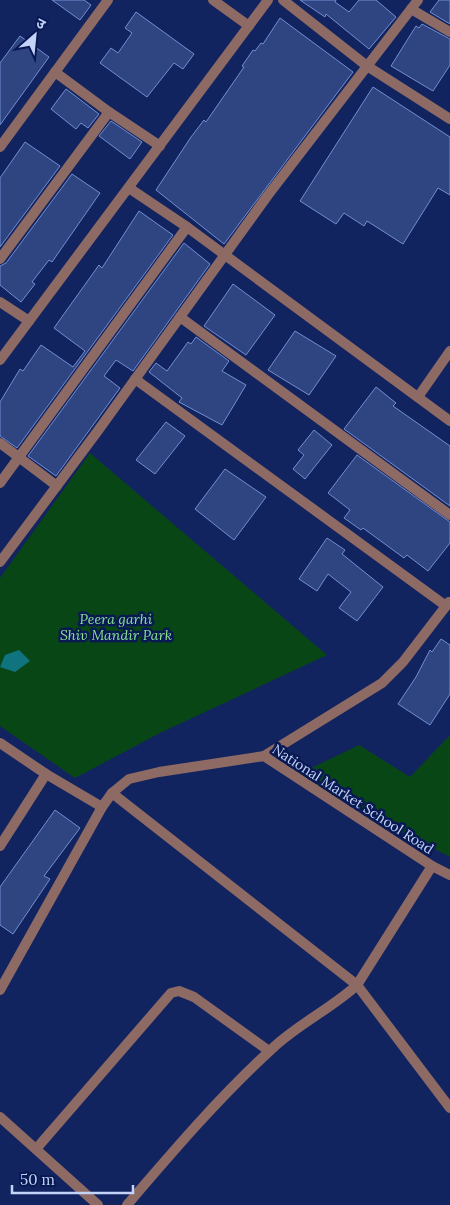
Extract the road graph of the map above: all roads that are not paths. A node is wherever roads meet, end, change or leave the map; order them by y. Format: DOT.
graph roads {
  1 [pos="108,0"];
  2 [pos="213,0"];
  3 [pos="268,0"];
  4 [pos="283,0"];
  5 [pos="418,0"];
  6 [pos="411,9"];
  7 [pos="249,26"];
  8 [pos="450,32"];
  9 [pos="367,66"];
  10 [pos="55,72"];
  11 [pos="109,112"];
  12 [pos="450,119"];
  13 [pos="0,146"];
  14 [pos="160,146"];
  15 [pos="129,188"];
  16 [pos="187,227"];
  17 [pos="225,255"];
  18 [pos="0,259"];
  19 [pos="0,302"];
  20 [pos="180,317"];
  21 [pos="29,321"];
  22 [pos="450,351"];
  23 [pos="0,360"];
  24 [pos="135,379"];
  25 [pos="418,397"];
  26 [pos="450,421"];
  27 [pos="0,443"];
  28 [pos="19,457"];
  29 [pos="0,483"];
  30 [pos="57,486"];
  31 [pos="450,515"];
  32 [pos="0,562"];
  33 [pos="448,603"];
  34 [pos="0,743"];
  35 [pos="264,756"];
  36 [pos="46,774"];
  37 [pos="112,793"];
  38 [pos="102,807"];
  39 [pos="4,831"];
  40 [pos="0,846"];
  41 [pos="432,866"];
  42 [pos="450,875"];
  43 [pos="358,985"];
  44 [pos="0,990"];
  45 [pos="269,1051"];
  46 [pos="450,1108"];
  47 [pos="0,1117"];
  48 [pos="36,1149"];
  49 [pos="93,1203"];
  50 [pos="127,1205"];
  1 -- 10 [label="street"];
  2 -- 7 [label="street"];
  3 -- 7 [label="street"];
  4 -- 9 [label="street"];
  5 -- 6 [label="street"];
  6 -- 8 [label="street"];
  6 -- 9 [label="street"];
  7 -- 14 [label="street"];
  9 -- 12 [label="street"];
  9 -- 17 [label="street"];
  10 -- 11 [label="street"];
  10 -- 13 [label="street"];
  11 -- 14 [label="street"];
  11 -- 18 [label="street"];
  14 -- 15 [label="street"];
  15 -- 16 [label="street"];
  15 -- 21 [label="street"];
  16 -- 17 [label="street"];
  16 -- 28 [label="street"];
  17 -- 20 [label="street"];
  17 -- 25 [label="street"];
  19 -- 21 [label="street"];
  20 -- 24 [label="street"];
  20 -- 31 [label="street"];
  21 -- 23 [label="street"];
  22 -- 25 [label="street"];
  24 -- 30 [label="street"];
  24 -- 33 [label="street"];
  25 -- 26 [label="street"];
  27 -- 28 [label="street"];
  28 -- 29 [label="street"];
  28 -- 30 [label="street"];
  30 -- 32 [label="street"];
  33 -- 35 [label="street"];
  34 -- 36 [label="street"];
  35 -- 37 [label="street, National Market School Road"];
  35 -- 41 [label="street, National Market School Road"];
  36 -- 38 [label="street"];
  36 -- 39 [label="street"];
  37 -- 38 [label="street, National Market School Road"];
  37 -- 43 [label="street"];
  38 -- 44 [label="street, National Market School Road"];
  39 -- 40 [label="street"];
  41 -- 42 [label="street, National Market School Road"];
  41 -- 43 [label="street"];
  43 -- 45 [label="street"];
  43 -- 46 [label="street"];
  45 -- 48 [label="street"];
  45 -- 50 [label="street"];
  47 -- 48 [label="street"];
  48 -- 49 [label="street"];
}
